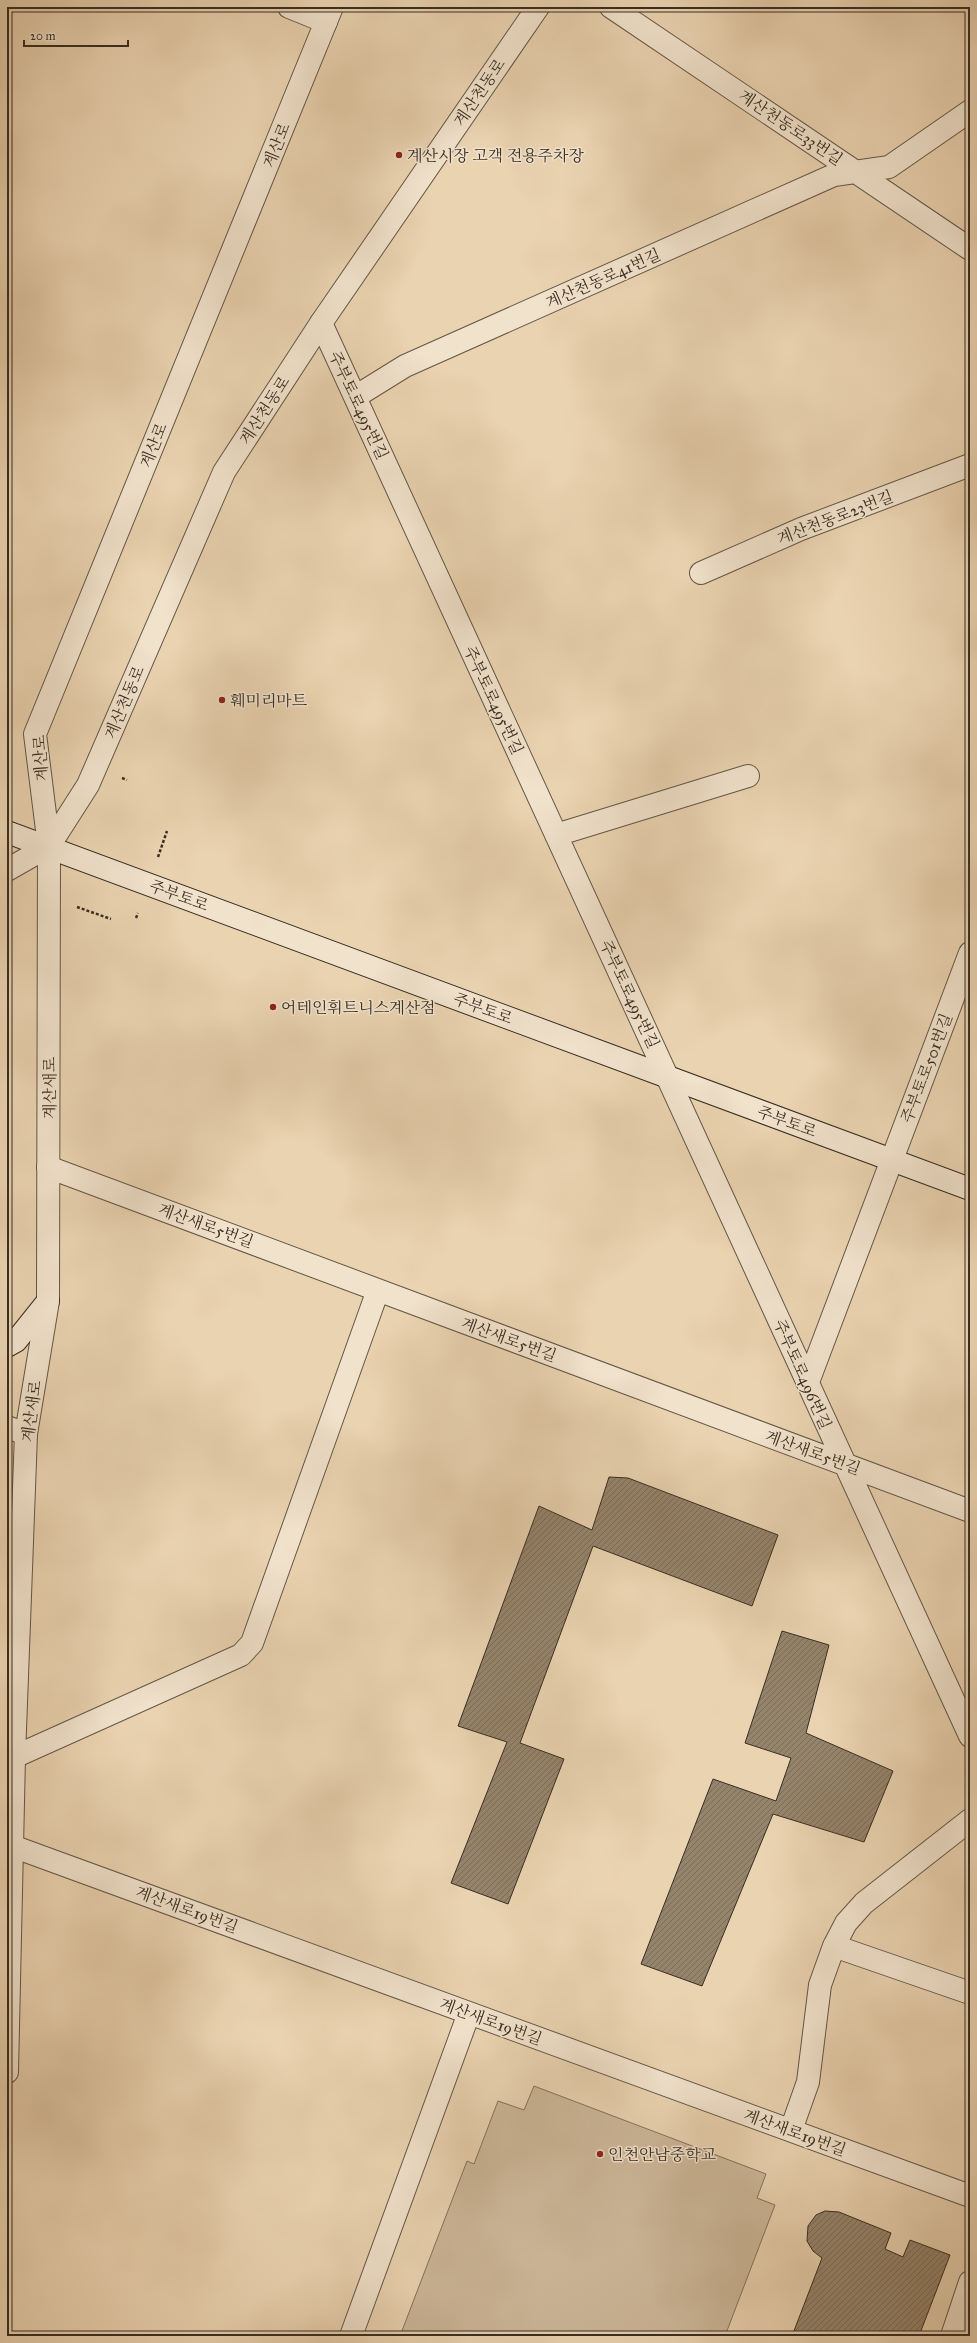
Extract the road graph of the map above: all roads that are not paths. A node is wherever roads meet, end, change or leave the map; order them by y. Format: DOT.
graph roads {
  1 [pos="289,7"];
  2 [pos="538,7"];
  3 [pos="611,7"];
  4 [pos="329,14"];
  5 [pos="970,112"];
  6 [pos="855,170"];
  7 [pos="970,249"];
  8 [pos="321,324"];
  9 [pos="355,397"];
  10 [pos="970,465"];
  11 [pos="701,573"];
  12 [pos="748,776"];
  13 [pos="7,832"];
  14 [pos="556,835"];
  15 [pos="49,846"];
  16 [pos="7,870"];
  17 [pos="970,953"];
  18 [pos="667,1076"];
  19 [pos="891,1159"];
  20 [pos="48,1167"];
  21 [pos="970,1189"];
  22 [pos="378,1290"];
  23 [pos="48,1302"];
  24 [pos="7,1346"];
  25 [pos="808,1382"];
  26 [pos="16,1430"];
  27 [pos="844,1464"];
  28 [pos="970,1511"];
  29 [pos="970,1736"];
  30 [pos="14,1757"];
  31 [pos="970,1820"];
  32 [pos="12,1846"];
  33 [pos="834,1946"];
  34 [pos="970,1993"];
  35 [pos="469,2013"];
  36 [pos="7,2072"];
  37 [pos="791,2130"];
  38 [pos="970,2196"];
  39 [pos="970,2282"];
  40 [pos="351,2336"];
  41 [pos="952,2336"];
  1 -- 4 [label="street"];
  2 -- 8 [label="street, 계산천동로"];
  3 -- 6 [label="street, 계산천동로33번길"];
  4 -- 15 [label="street, 계산로"];
  5 -- 6 [label="street, 계산천동로41번길"];
  6 -- 7 [label="street, 계산천동로33번길"];
  6 -- 9 [label="street, 계산천동로41번길"];
  8 -- 9 [label="street, 주부토로495번길"];
  8 -- 15 [label="street, 계산천동로"];
  9 -- 14 [label="street, 주부토로495번길"];
  10 -- 11 [label="street, 계산천동로23번길"];
  12 -- 14 [label="street"];
  13 -- 15 [label="street, 주부토로"];
  14 -- 18 [label="street, 주부토로495번길"];
  15 -- 16 [label="street"];
  15 -- 18 [label="street, 주부토로"];
  15 -- 20 [label="street, 계산새로"];
  17 -- 19 [label="street, 주부토로501번길"];
  18 -- 19 [label="street, 주부토로"];
  18 -- 25 [label="street, 주부토로496번길"];
  19 -- 21 [label="street, 주부토로"];
  19 -- 25 [label="street"];
  20 -- 22 [label="street, 계산새로5번길"];
  20 -- 23 [label="street, 계산새로"];
  22 -- 27 [label="street, 계산새로5번길"];
  22 -- 30 [label="street"];
  23 -- 24 [label="street"];
  23 -- 26 [label="street, 계산새로"];
  25 -- 27 [label="street, 주부토로496번길"];
  26 -- 30 [label="street, 계산새로"];
  27 -- 28 [label="street, 계산새로5번길"];
  27 -- 29 [label="street, 주부토로496번길"];
  30 -- 32 [label="street, 계산새로"];
  31 -- 33 [label="street"];
  32 -- 35 [label="street, 계산새로19번길"];
  32 -- 36 [label="street, 계산새로"];
  33 -- 34 [label="street"];
  33 -- 37 [label="street"];
  35 -- 37 [label="street, 계산새로19번길"];
  35 -- 40 [label="street"];
  37 -- 38 [label="street, 계산새로19번길"];
  39 -- 41 [label="street"];
}
